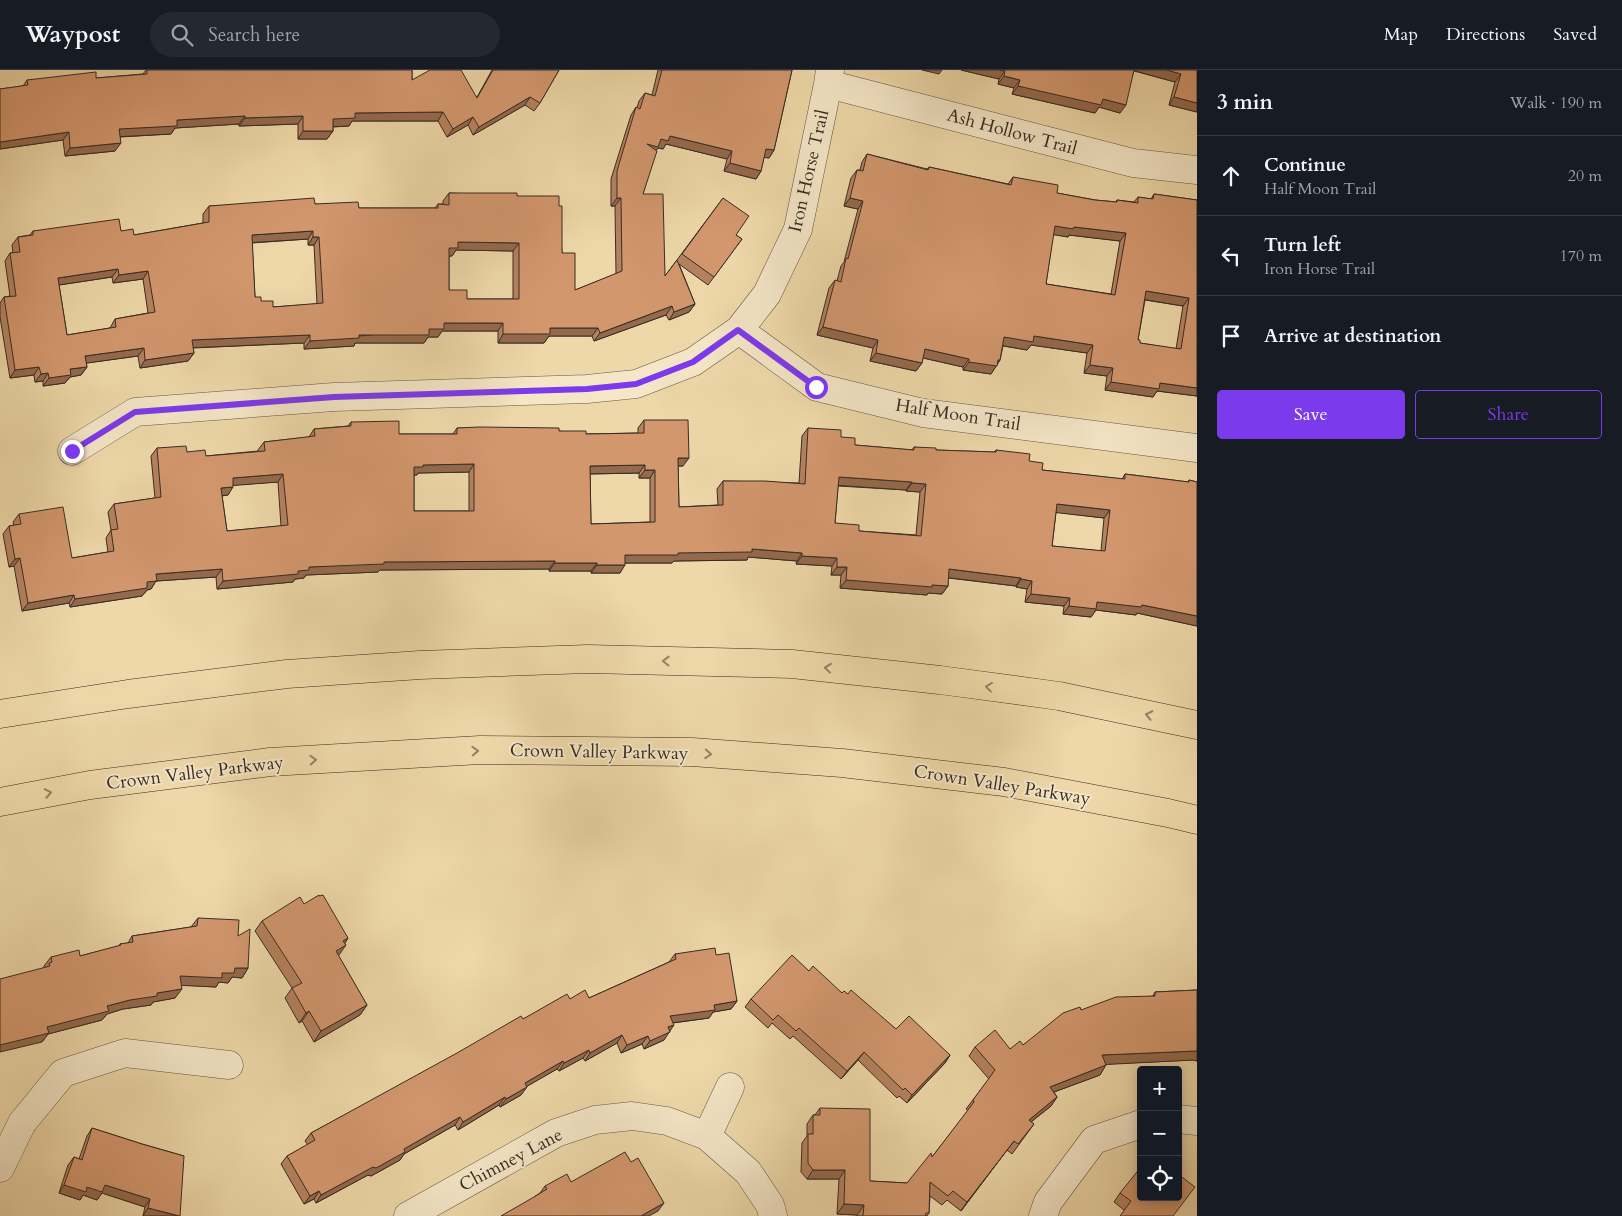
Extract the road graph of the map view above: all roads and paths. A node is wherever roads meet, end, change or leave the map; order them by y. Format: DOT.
graph roads {
  1 [pos="832,75"];
  2 [pos="1197,170"];
  3 [pos="738,330"];
  4 [pos="1197,448"];
  5 [pos="72,451"];
  6 [pos="0,714"];
  7 [pos="1197,724"];
  8 [pos="0,802"];
  9 [pos="1197,820"];
  10 [pos="229,1064"];
  11 [pos="730,1088"];
  12 [pos="1182,1119"];
  13 [pos="1197,1121"];
  14 [pos="1137,1125"];
  15 [pos="707,1136"];
  16 [pos="0,1168"];
  17 [pos="408,1216"];
  18 [pos="772,1216"];
  19 [pos="1043,1216"];
  1 -- 2 [label="street, Ash Hollow Trail"];
  1 -- 3 [label="street, Iron Horse Trail"];
  3 -- 4 [label="street, Half Moon Trail"];
  3 -- 5 [label="street, Iron Horse Trail"];
  7 -- 6 [label="main road, one-way"];
  8 -- 9 [label="main road, Crown Valley Parkway, one-way"];
  10 -- 16 [label="street"];
  11 -- 15 [label="street"];
  12 -- 13 [label="street"];
  14 -- 19 [label="street"];
  15 -- 17 [label="street, Chimney Lane"];
  15 -- 18 [label="street, Chimney Lane"];
}
